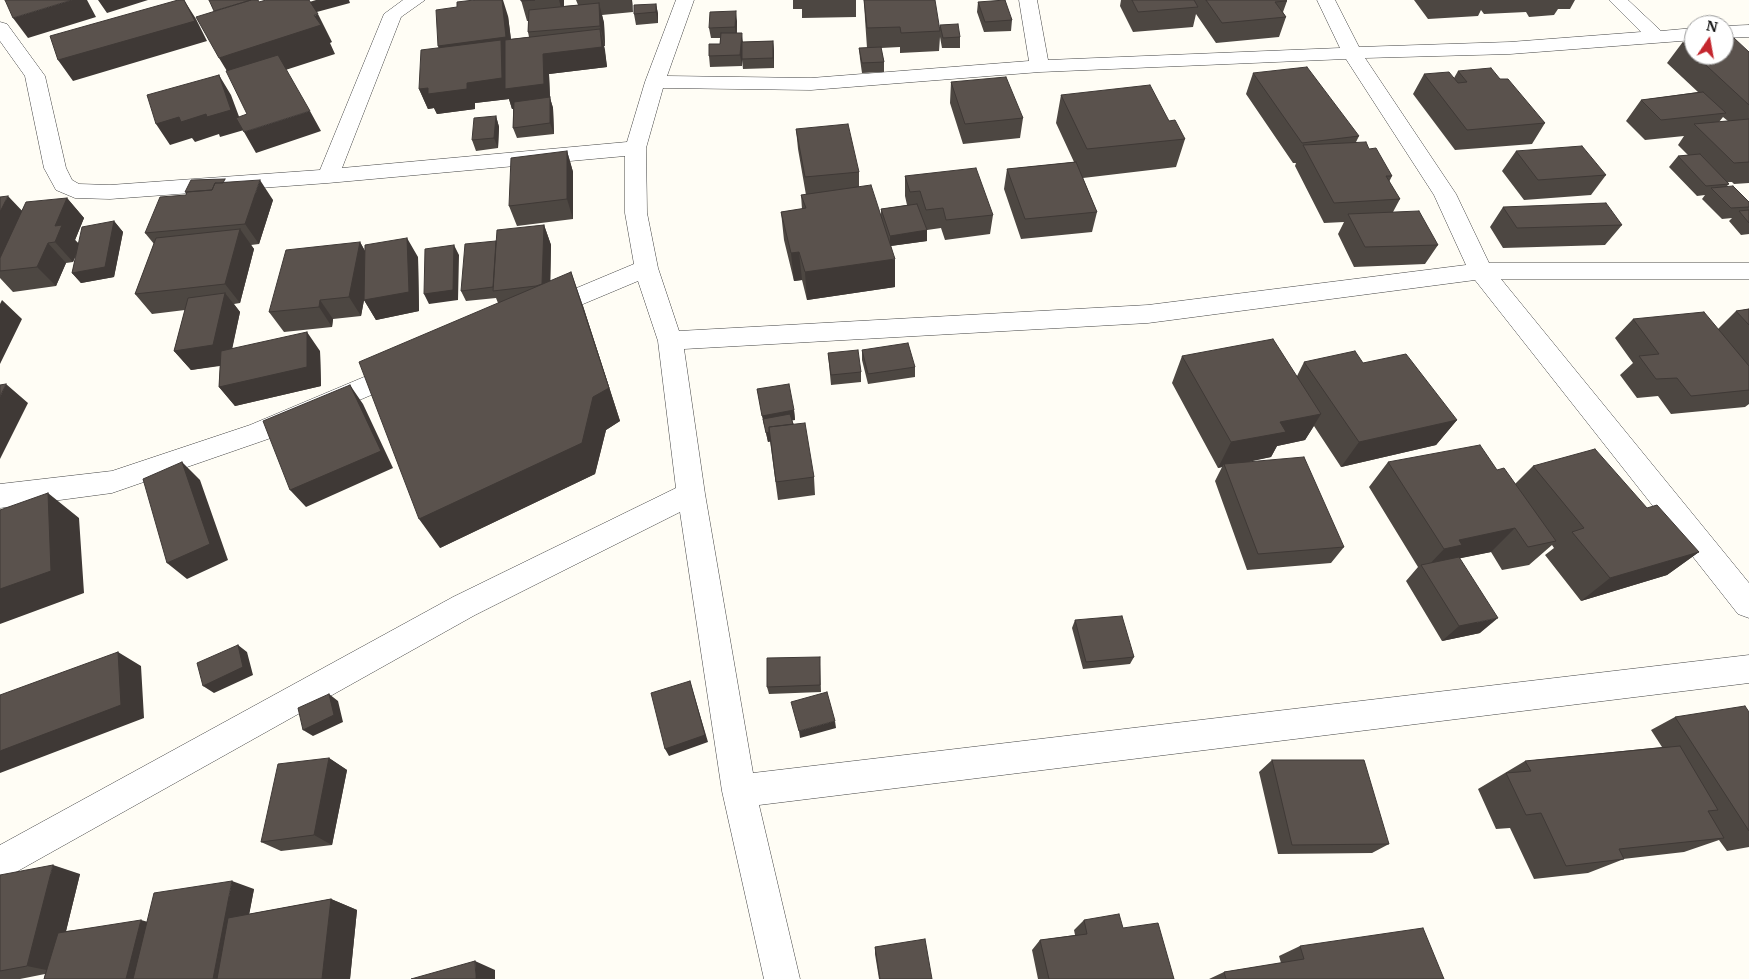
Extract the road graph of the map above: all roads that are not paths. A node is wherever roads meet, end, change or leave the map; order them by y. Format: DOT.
graph roads {
  1 [pos="378,0"];
  2 [pos="416,0"];
  3 [pos="685,0"];
  4 [pos="1028,0"];
  5 [pos="1326,0"];
  6 [pos="1618,0"];
  7 [pos="393,14"];
  8 [pos="0,28"];
  9 [pos="1749,31"];
  10 [pos="1734,32"];
  11 [pos="1684,35"];
  12 [pos="1657,37"];
  13 [pos="1352,53"];
  14 [pos="1040,66"];
  15 [pos="655,82"];
  16 [pos="636,148"];
  17 [pos="328,176"];
  18 [pos="646,268"];
  19 [pos="1481,271"];
  20 [pos="1749,271"];
  21 [pos="520,322"];
  22 [pos="670,341"];
  23 [pos="421,364"];
  24 [pos="691,494"];
  25 [pos="0,496"];
  26 [pos="1749,605"];
  27 [pos="1749,669"];
  28 [pos="739,791"];
  29 [pos="0,864"];
  30 [pos="782,979"];
  1 -- 7 [label="street"];
  2 -- 7 [label="street"];
  3 -- 15 [label="street"];
  4 -- 14 [label="street"];
  5 -- 13 [label="street"];
  6 -- 12 [label="street"];
  7 -- 17 [label="street"];
  8 -- 17 [label="street"];
  9 -- 10 [label="street"];
  11 -- 12 [label="street"];
  12 -- 13 [label="street"];
  13 -- 14 [label="street"];
  13 -- 19 [label="street"];
  14 -- 15 [label="street"];
  15 -- 16 [label="street"];
  16 -- 17 [label="street"];
  16 -- 18 [label="street"];
  18 -- 21 [label="street"];
  18 -- 22 [label="street"];
  19 -- 20 [label="street"];
  19 -- 22 [label="street"];
  19 -- 26 [label="street"];
  22 -- 24 [label="street"];
  23 -- 25 [label="street"];
  24 -- 28 [label="street"];
  24 -- 29 [label="street"];
  27 -- 28 [label="street"];
  28 -- 30 [label="street"];
}
